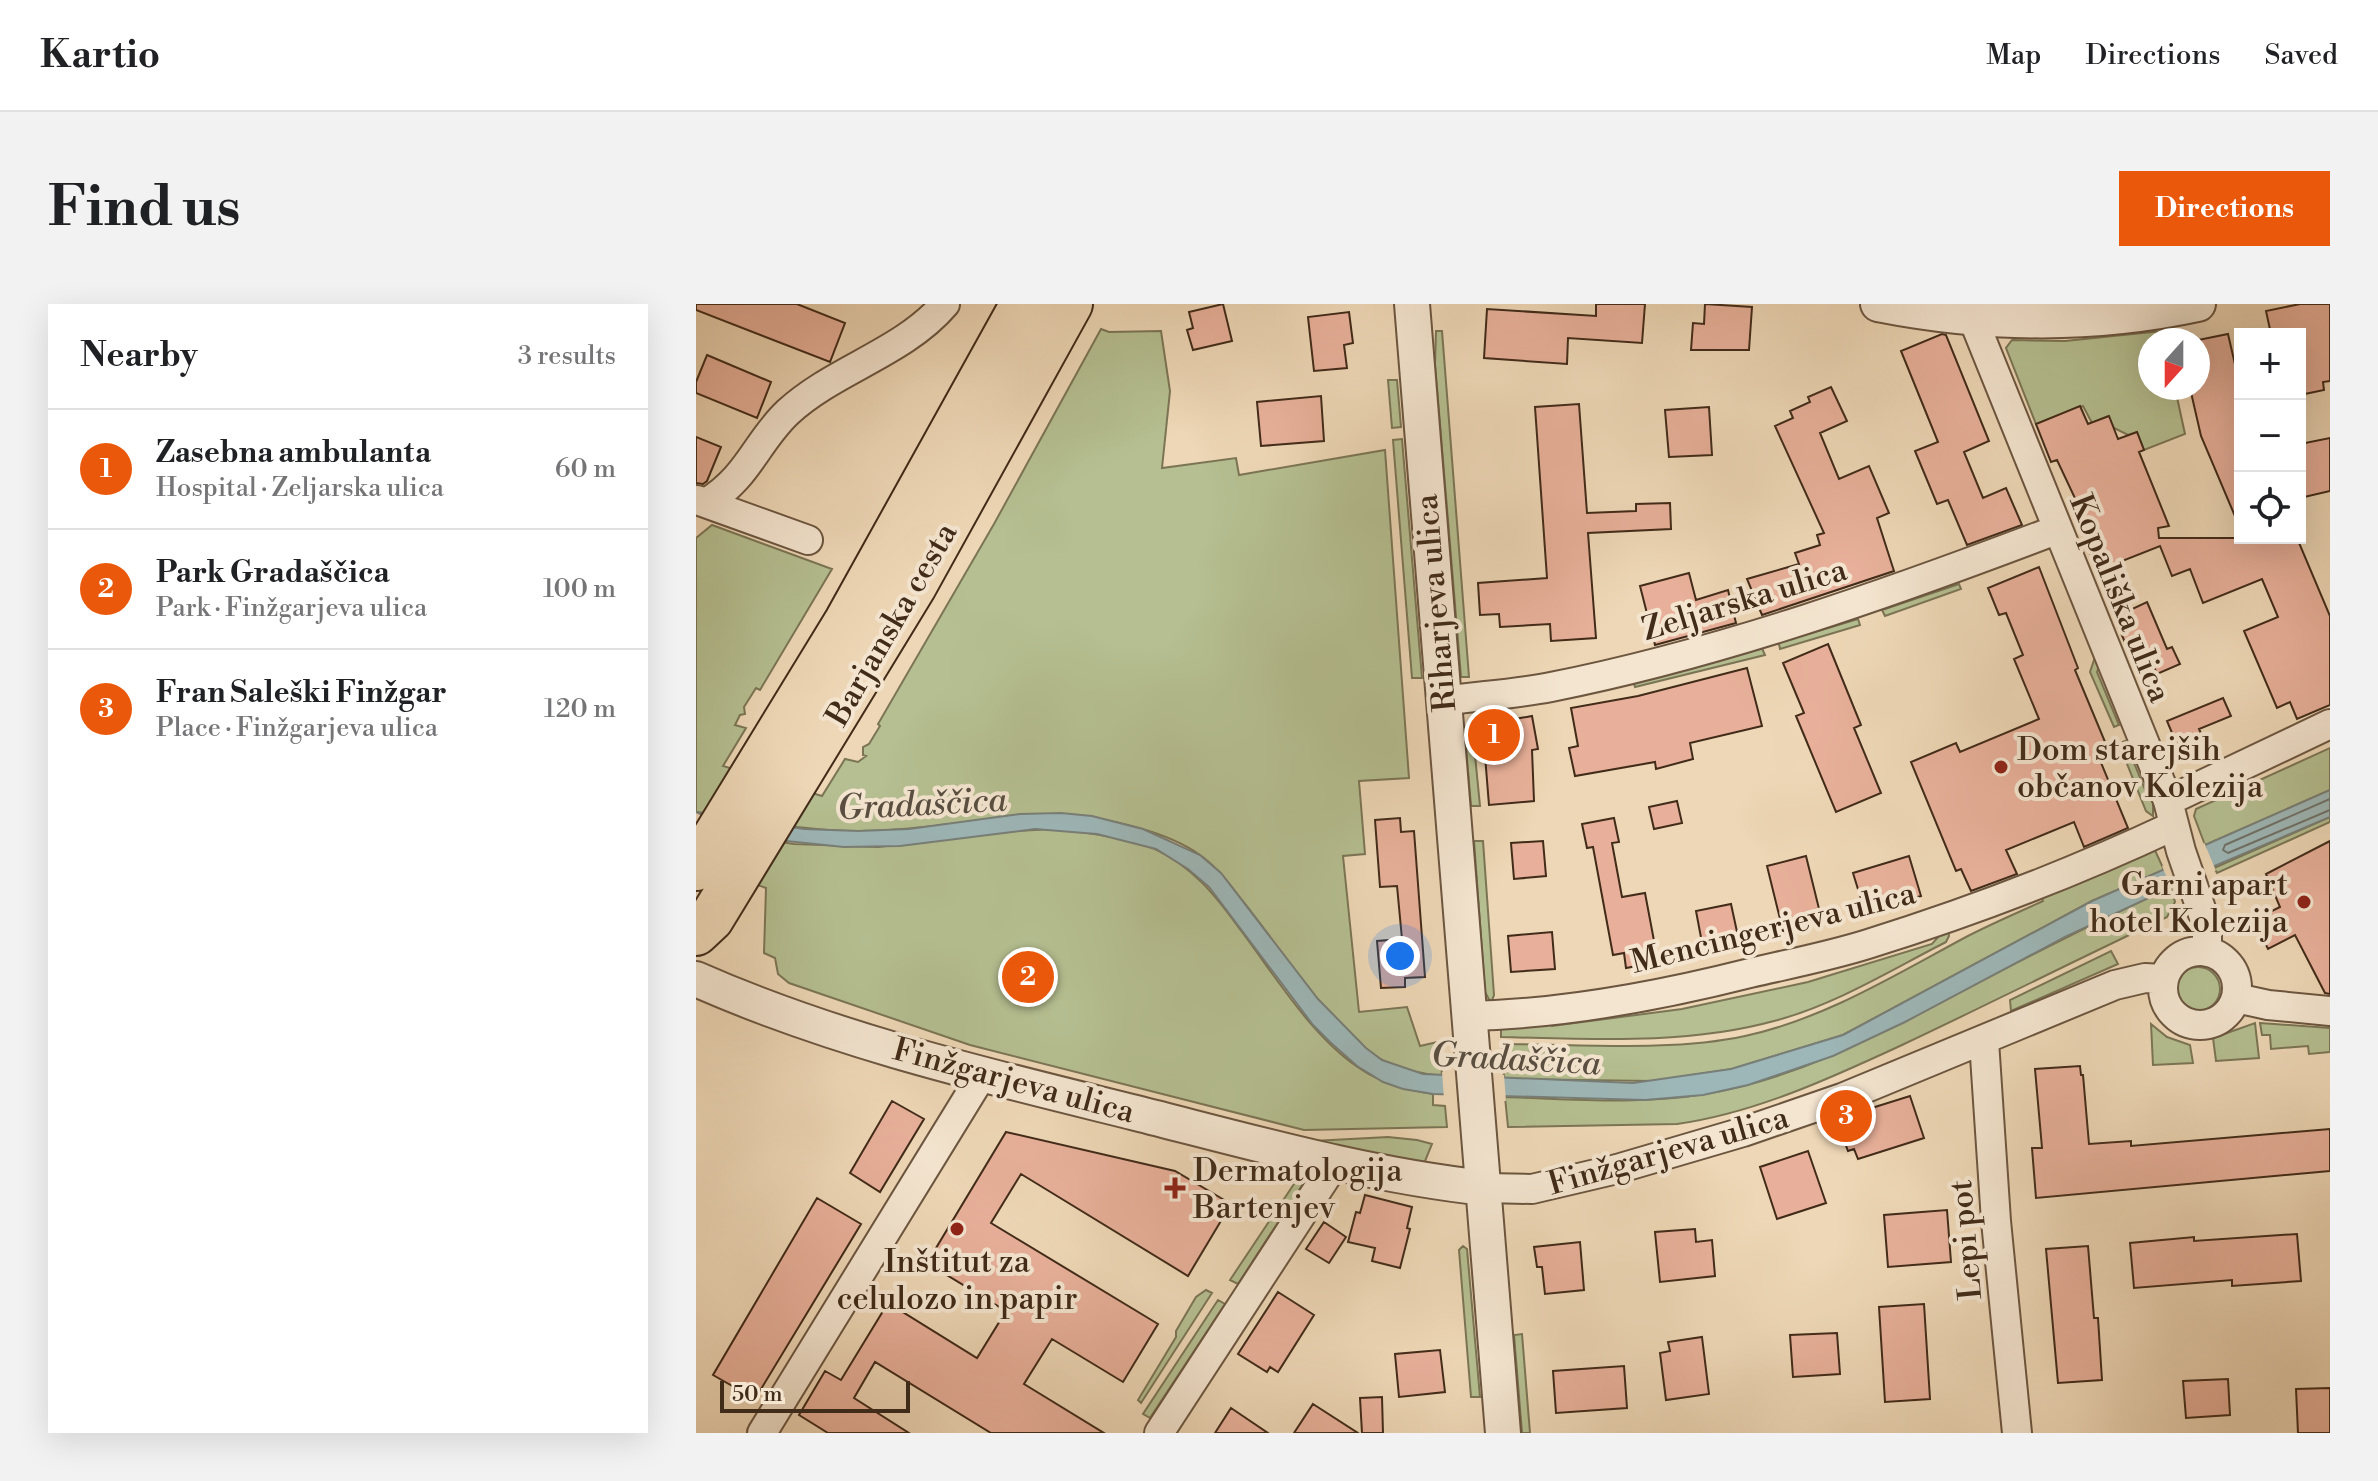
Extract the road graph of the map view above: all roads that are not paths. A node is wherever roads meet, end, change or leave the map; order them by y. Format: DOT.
graph roads {
  1 [pos="945,304"];
  2 [pos="1023,304"];
  3 [pos="1070,304"];
  4 [pos="1412,304"];
  5 [pos="1878,304"];
  6 [pos="2198,304"];
  7 [pos="1970,311"];
  8 [pos="701,501"];
  9 [pos="2056,530"];
  10 [pos="808,540"];
  11 [pos="1442,701"];
  12 [pos="2330,724"];
  13 [pos="2174,826"];
  14 [pos="711,870"];
  15 [pos="696,933"];
  16 [pos="2207,952"];
  17 [pos="696,979"];
  18 [pos="2163,979"];
  19 [pos="2236,998"];
  20 [pos="2330,1011"];
  21 [pos="1470,1031"];
  22 [pos="1984,1041"];
  23 [pos="982,1075"];
  24 [pos="1335,1163"];
  25 [pos="1485,1188"];
  26 [pos="762,1433"];
  27 [pos="1159,1433"];
  28 [pos="1503,1433"];
  29 [pos="2017,1433"];
  1 -- 8 [label="street"];
  2 -- 14 [label="main road, Barjanska cesta"];
  3 -- 14 [label="main road, Barjanska cesta"];
  4 -- 11 [label="street, Riharjeva ulica"];
  5 -- 7 [label="street"];
  6 -- 7 [label="street"];
  7 -- 9 [label="street, Kopališka ulica"];
  8 -- 10 [label="street"];
  9 -- 11 [label="street, Zeljarska ulica"];
  9 -- 13 [label="street, Kopališka ulica"];
  11 -- 21 [label="street, Riharjeva ulica"];
  12 -- 13 [label="street, Mencingerjeva ulica"];
  13 -- 16 [label="street, Kopališka ulica"];
  13 -- 21 [label="street, Mencingerjeva ulica"];
  14 -- 15 [label="main road, Barjanska cesta"];
  16 -- 18 [label="street"];
  16 -- 19 [label="street"];
  17 -- 23 [label="street, Finžgarjeva ulica"];
  18 -- 19 [label="street"];
  18 -- 22 [label="street, Finžgarjeva ulica"];
  19 -- 20 [label="street"];
  21 -- 25 [label="street, Riharjeva ulica"];
  22 -- 25 [label="street, Finžgarjeva ulica"];
  22 -- 29 [label="street, Lepi pot"];
  23 -- 24 [label="street, Finžgarjeva ulica"];
  23 -- 26 [label="street"];
  24 -- 25 [label="street, Finžgarjeva ulica"];
  24 -- 27 [label="street"];
  25 -- 28 [label="street, Riharjeva ulica"];
}
